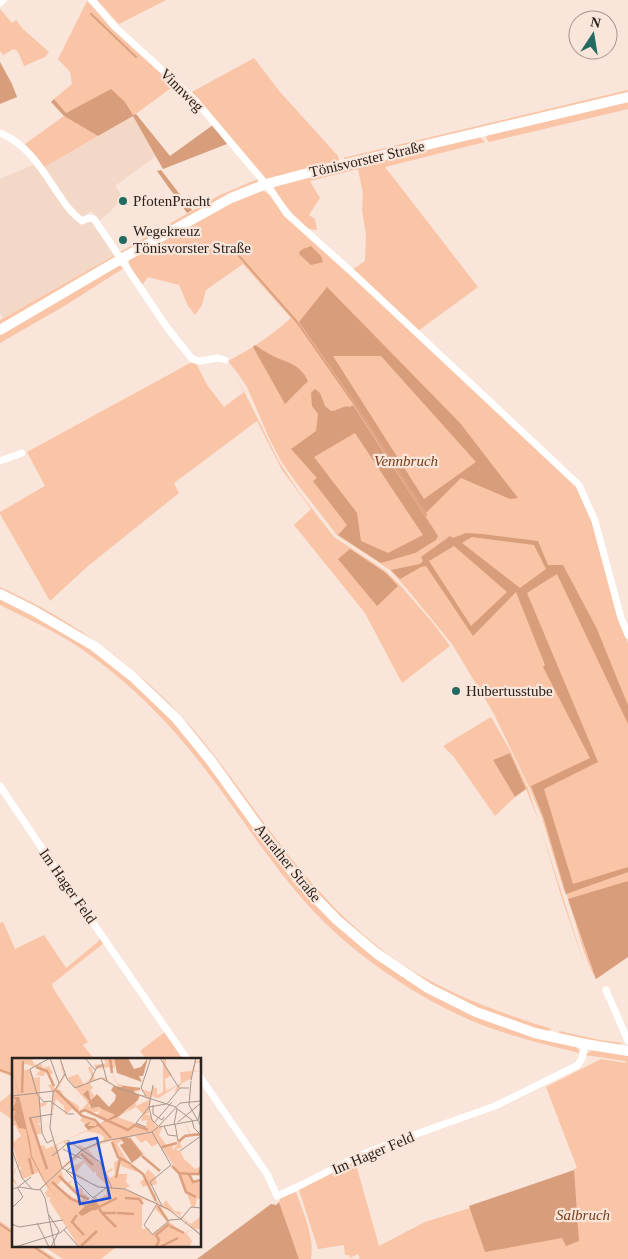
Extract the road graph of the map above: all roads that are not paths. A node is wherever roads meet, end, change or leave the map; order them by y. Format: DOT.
graph roads {
  1 [pos="92,0"];
  2 [pos="628,97"];
  3 [pos="0,133"];
  4 [pos="266,184"];
  5 [pos="121,259"];
  6 [pos="0,330"];
  7 [pos="225,360"];
  8 [pos="22,453"];
  9 [pos="0,461"];
  10 [pos="0,594"];
  11 [pos="628,635"];
  12 [pos="0,786"];
  13 [pos="606,990"];
  14 [pos="628,1041"];
  15 [pos="585,1044"];
  16 [pos="628,1051"];
  17 [pos="186,1058"];
  18 [pos="201,1078"];
  1 -- 4 [label="street, Vinnweg"];
  2 -- 4 [label="main road, Tönisvorster Straße"];
  3 -- 5 [label="street"];
  4 -- 5 [label="main road, Tönisvorster Straße"];
  4 -- 11 [label="street"];
  5 -- 6 [label="main road, Tönisvorster Straße"];
  5 -- 7 [label="street"];
  8 -- 9 [label="street"];
  10 -- 15 [label="main road, Anrather Straße"];
  12 -- 17 [label="street, Im Hager Feld"];
  13 -- 14 [label="street"];
  15 -- 16 [label="main road, Anrather Straße"];
  15 -- 18 [label="street, Im Hager Feld"];
}
